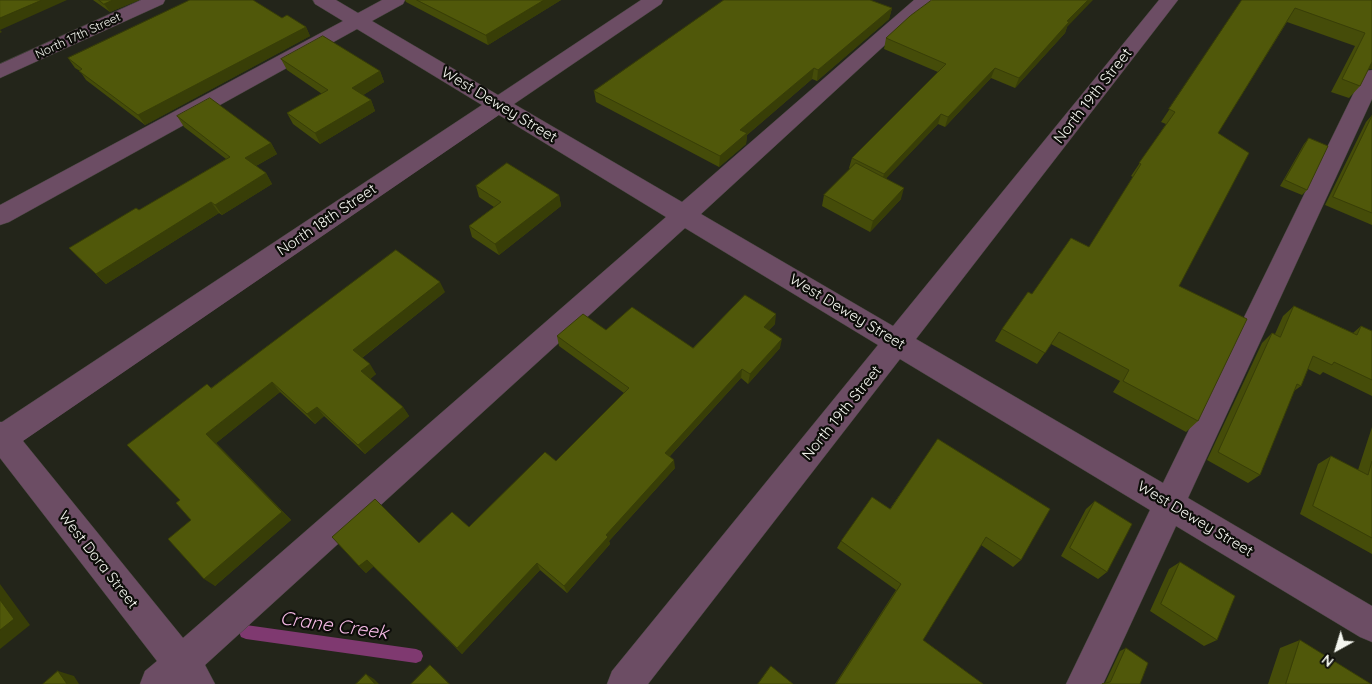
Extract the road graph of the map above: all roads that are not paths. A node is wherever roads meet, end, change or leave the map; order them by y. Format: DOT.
graph roads {
  1 [pos="156,0"];
  2 [pos="322,0"];
  3 [pos="396,0"];
  4 [pos="654,0"];
  5 [pos="925,0"];
  6 [pos="1169,0"];
  7 [pos="358,21"];
  8 [pos="0,72"];
  9 [pos="1372,76"];
  10 [pos="498,104"];
  11 [pos="0,216"];
  12 [pos="685,216"];
  13 [pos="898,342"];
  14 [pos="1,438"];
  15 [pos="1169,504"];
  16 [pos="1372,625"];
  17 [pos="179,677"];
  18 [pos="625,684"];
  19 [pos="1084,684"];
  1 -- 8 [label="street, North 17th Street"];
  2 -- 7 [label="street, West Dewey Street"];
  3 -- 7 [label="street"];
  4 -- 10 [label="street, North 18th Street"];
  5 -- 12 [label="street"];
  6 -- 13 [label="street, North 19th Street"];
  7 -- 10 [label="street, West Dewey Street"];
  7 -- 11 [label="street"];
  9 -- 15 [label="street"];
  10 -- 12 [label="street, West Dewey Street"];
  10 -- 14 [label="street, North 18th Street"];
  12 -- 13 [label="street, West Dewey Street"];
  12 -- 17 [label="street"];
  13 -- 15 [label="street, West Dewey Street"];
  13 -- 18 [label="street, North 19th Street"];
  14 -- 17 [label="street, West Dora Street"];
  15 -- 16 [label="street, West Dewey Street"];
  15 -- 19 [label="street"];
}
